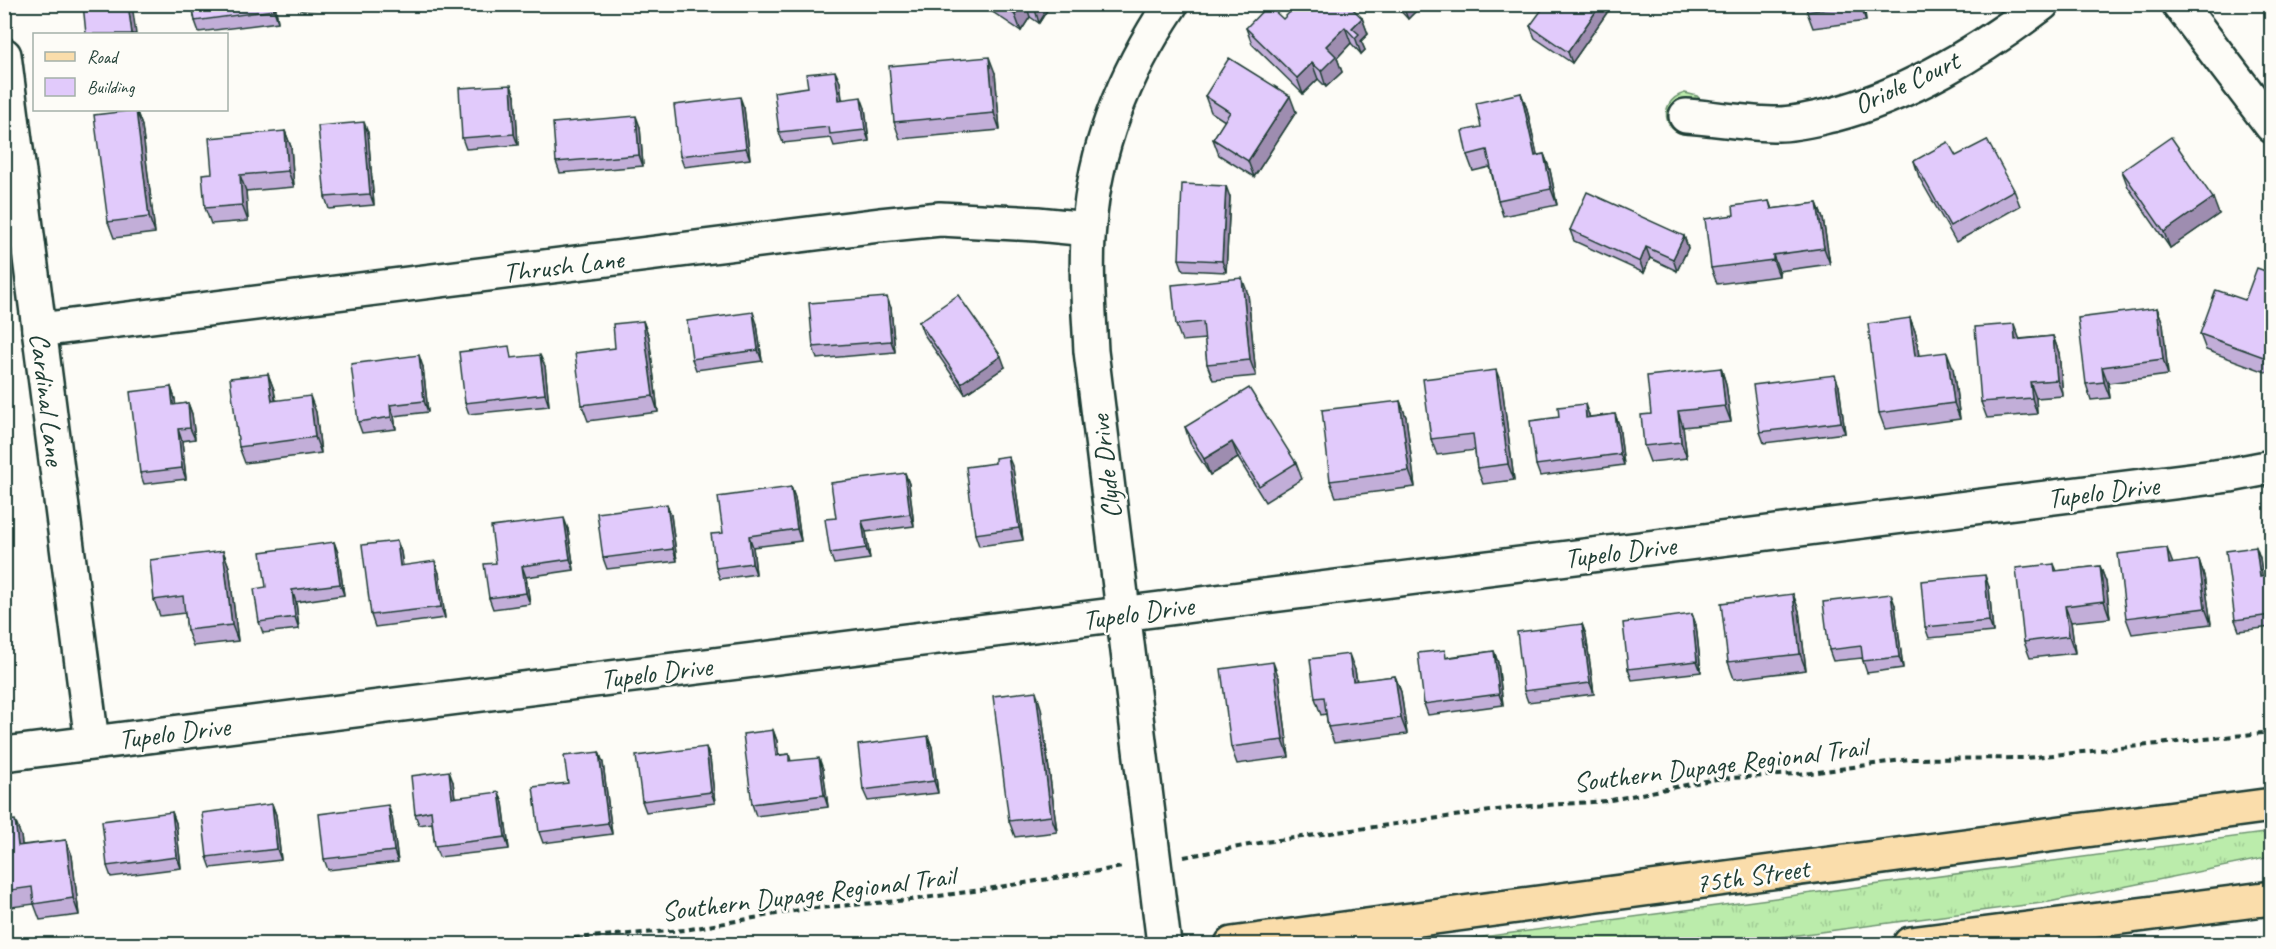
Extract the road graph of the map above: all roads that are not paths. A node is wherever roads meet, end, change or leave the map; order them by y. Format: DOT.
graph roads {
  1 [pos="1171,4"];
  2 [pos="2042,4"];
  3 [pos="2179,4"];
  4 [pos="4,55"];
  5 [pos="1686,116"];
  6 [pos="2271,126"];
  7 [pos="1088,229"];
  8 [pos="39,330"];
  9 [pos="2271,467"];
  10 [pos="1123,614"];
  11 [pos="92,742"];
  12 [pos="4,754"];
  13 [pos="2271,805"];
  14 [pos="2271,898"];
  15 [pos="1164,945"];
  16 [pos="1232,945"];
  17 [pos="1910,945"];
  1 -- 7 [label="street, Clyde Drive"];
  2 -- 5 [label="street, Oriole Court"];
  3 -- 6 [label="street"];
  4 -- 8 [label="street, Cardinal Lane"];
  7 -- 8 [label="street, Thrush Lane"];
  7 -- 10 [label="street, Clyde Drive"];
  8 -- 11 [label="street, Cardinal Lane"];
  9 -- 10 [label="street, Tupelo Drive"];
  10 -- 11 [label="street, Tupelo Drive"];
  10 -- 15 [label="street, Clyde Drive"];
  11 -- 12 [label="street, Tupelo Drive"];
  13 -- 16 [label="main road, 75th Street"];
  14 -- 17 [label="main road"];
}
